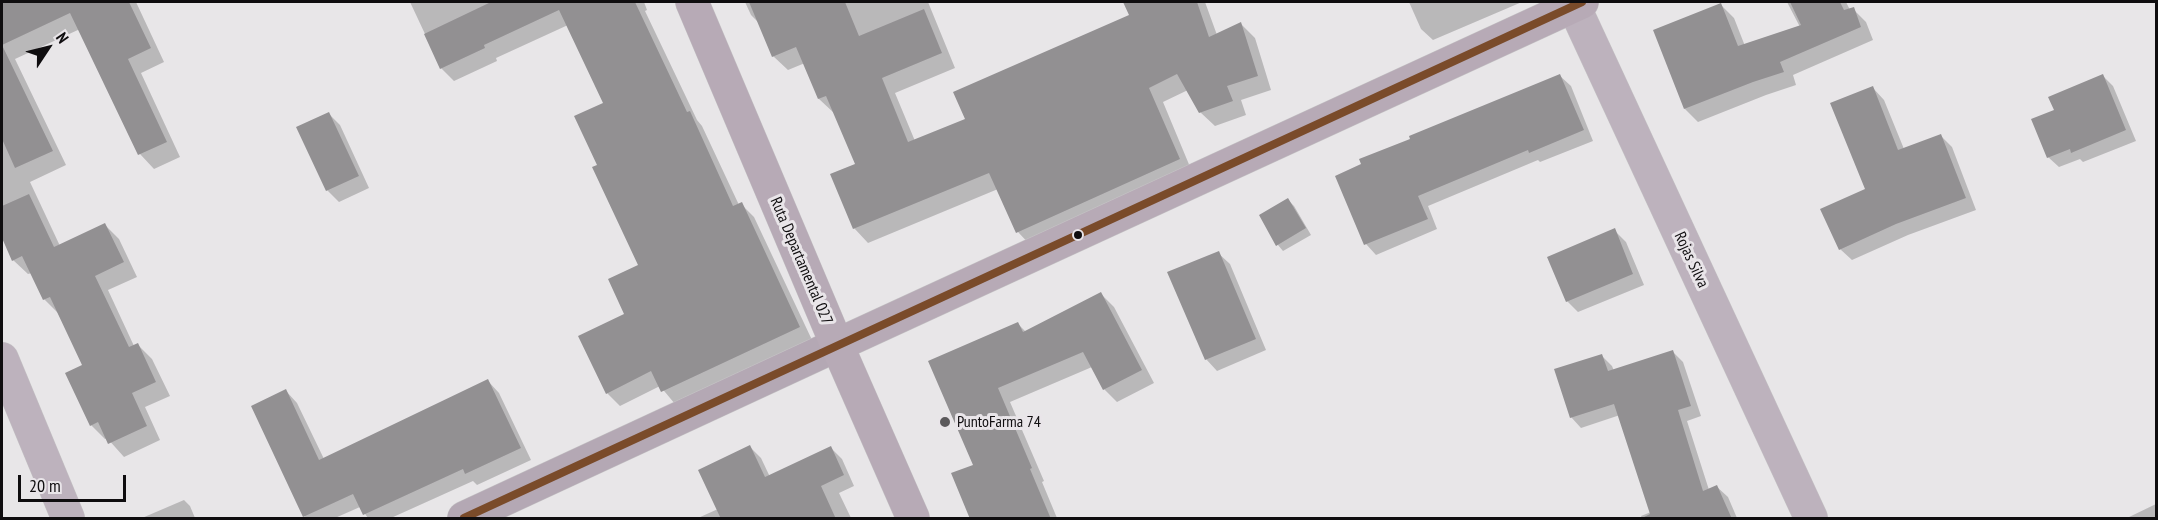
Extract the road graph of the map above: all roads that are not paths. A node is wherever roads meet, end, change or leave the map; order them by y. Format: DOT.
graph roads {
  1 [pos="692,2"];
  2 [pos="1576,3"];
  3 [pos="837,345"];
  4 [pos="2,359"];
  5 [pos="68,519"];
  6 [pos="464,519"];
  7 [pos="913,519"];
  8 [pos="1811,519"];
  1 -- 3 [label="main road, Ruta Departamental 027"];
  2 -- 3 [label="main road"];
  2 -- 8 [label="street, Rojas Silva"];
  3 -- 6 [label="street"];
  3 -- 7 [label="main road, Ruta Departamental 027"];
  4 -- 5 [label="street"];
}
